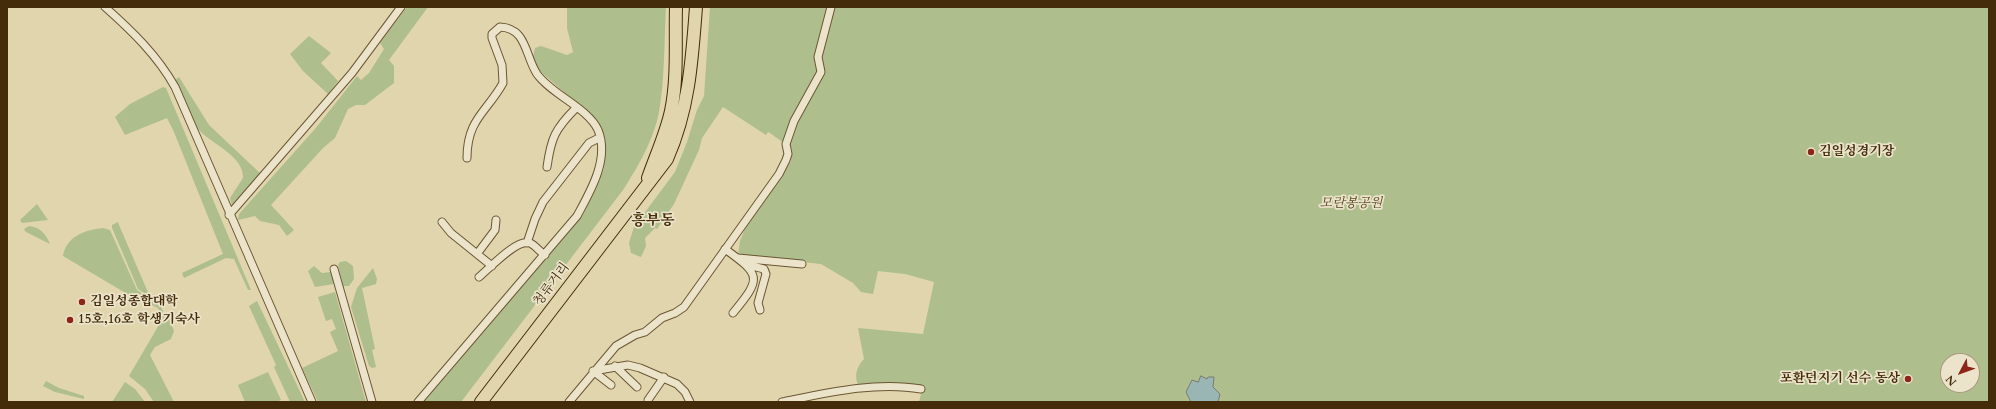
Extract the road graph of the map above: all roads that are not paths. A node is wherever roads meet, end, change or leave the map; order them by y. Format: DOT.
graph roads {
  1 [pos="105,7"];
  2 [pos="401,7"];
  3 [pos="676,7"];
  4 [pos="696,7"];
  5 [pos="831,7"];
  6 [pos="576,108"];
  7 [pos="599,138"];
  8 [pos="467,158"];
  9 [pos="547,167"];
  10 [pos="646,184"];
  11 [pos="230,215"];
  12 [pos="496,220"];
  13 [pos="442,222"];
  14 [pos="527,243"];
  15 [pos="725,249"];
  16 [pos="477,254"];
  17 [pos="545,255"];
  18 [pos="738,258"];
  19 [pos="802,264"];
  20 [pos="748,265"];
  21 [pos="492,266"];
  22 [pos="334,269"];
  23 [pos="480,277"];
  24 [pos="760,310"];
  25 [pos="733,313"];
  26 [pos="615,366"];
  27 [pos="593,371"];
  28 [pos="664,377"];
  29 [pos="611,385"];
  30 [pos="637,387"];
  31 [pos="921,390"];
  32 [pos="648,400"];
  33 [pos="572,401"];
  34 [pos="312,402"];
  35 [pos="372,402"];
  36 [pos="418,402"];
  37 [pos="481,402"];
  38 [pos="690,402"];
  39 [pos="782,402"];
  1 -- 11 [label="street"];
  2 -- 11 [label="street"];
  3 -- 10 [label="main road, 청류거리"];
  4 -- 10 [label="main road, 청류거리"];
  5 -- 15 [label="street"];
  6 -- 7 [label="street"];
  6 -- 8 [label="street"];
  6 -- 9 [label="street"];
  7 -- 14 [label="street"];
  7 -- 17 [label="street"];
  10 -- 37 [label="main road, 청류거리"];
  11 -- 34 [label="street"];
  12 -- 16 [label="street"];
  13 -- 16 [label="street"];
  14 -- 17 [label="street"];
  14 -- 21 [label="street"];
  15 -- 18 [label="street"];
  15 -- 27 [label="street"];
  16 -- 21 [label="street"];
  17 -- 36 [label="street"];
  18 -- 19 [label="street"];
  18 -- 20 [label="street"];
  20 -- 24 [label="street"];
  20 -- 25 [label="street"];
  21 -- 23 [label="street"];
  22 -- 35 [label="street"];
  26 -- 27 [label="street"];
  26 -- 28 [label="street"];
  26 -- 30 [label="street"];
  27 -- 29 [label="street"];
  27 -- 33 [label="street"];
  28 -- 32 [label="street"];
  28 -- 38 [label="street"];
  31 -- 39 [label="street"];
}
